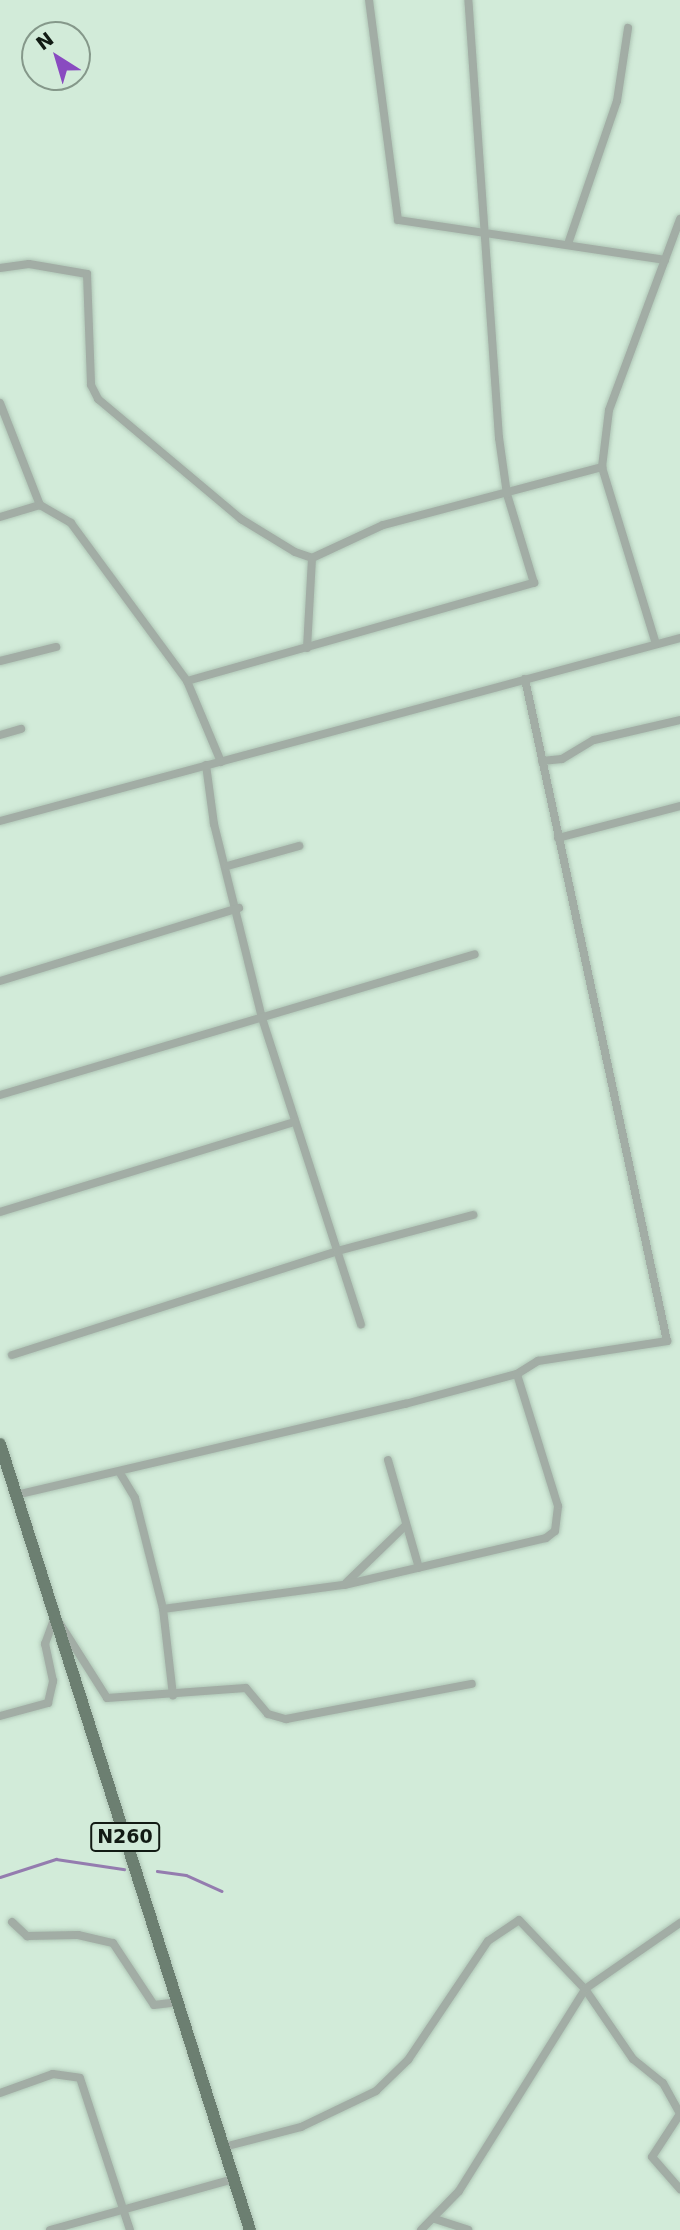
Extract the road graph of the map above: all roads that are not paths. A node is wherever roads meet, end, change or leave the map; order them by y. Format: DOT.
graph roads {
  1 [pos="369,0"];
  2 [pos="468,0"];
  3 [pos="628,29"];
  4 [pos="680,219"];
  5 [pos="486,230"];
  6 [pos="569,241"];
  7 [pos="665,260"];
  8 [pos="0,268"];
  9 [pos="0,403"];
  10 [pos="601,467"];
  11 [pos="507,494"];
  12 [pos="40,505"];
  13 [pos="0,517"];
  14 [pos="312,558"];
  15 [pos="680,638"];
  16 [pos="656,644"];
  17 [pos="56,647"];
  18 [pos="307,648"];
  19 [pos="0,662"];
  20 [pos="525,679"];
  21 [pos="187,681"];
  22 [pos="680,720"];
  23 [pos="21,729"];
  24 [pos="0,735"];
  25 [pos="221,761"];
  26 [pos="542,761"];
  27 [pos="206,765"];
  28 [pos="680,807"];
  29 [pos="0,821"];
  30 [pos="558,838"];
  31 [pos="299,846"];
  32 [pos="227,866"];
  33 [pos="239,908"];
  34 [pos="475,954"];
  35 [pos="0,981"];
  36 [pos="262,1018"];
  37 [pos="0,1095"];
  38 [pos="295,1122"];
  39 [pos="0,1212"];
  40 [pos="473,1216"];
  41 [pos="337,1251"];
  42 [pos="361,1324"];
  43 [pos="12,1355"];
  44 [pos="517,1374"];
  45 [pos="0,1444"];
  46 [pos="388,1460"];
  47 [pos="120,1473"];
  48 [pos="16,1494"];
  49 [pos="404,1527"];
  50 [pos="419,1568"];
  51 [pos="344,1585"];
  52 [pos="163,1609"];
  53 [pos="55,1616"];
  54 [pos="472,1684"];
  55 [pos="173,1695"];
  56 [pos="0,1716"];
  57 [pos="12,1922"];
  58 [pos="680,1923"];
  59 [pos="585,1989"];
  60 [pos="177,2002"];
  61 [pos="0,2094"];
  62 [pos="224,2147"];
  63 [pos="234,2179"];
  64 [pos="680,2189"];
  65 [pos="128,2210"];
  66 [pos="435,2219"];
  67 [pos="50,2230"];
  68 [pos="130,2230"];
  69 [pos="250,2230"];
  70 [pos="422,2230"];
  71 [pos="468,2230"];
  1 -- 5 [label="street"];
  2 -- 5 [label="street"];
  3 -- 6 [label="street"];
  4 -- 7 [label="street"];
  5 -- 6 [label="street"];
  5 -- 11 [label="street"];
  6 -- 7 [label="street"];
  7 -- 10 [label="street"];
  8 -- 14 [label="street"];
  9 -- 12 [label="street"];
  10 -- 11 [label="street"];
  10 -- 16 [label="street"];
  11 -- 14 [label="street"];
  11 -- 18 [label="street"];
  12 -- 13 [label="street"];
  12 -- 21 [label="street"];
  14 -- 18 [label="street"];
  15 -- 16 [label="street"];
  16 -- 20 [label="street"];
  17 -- 19 [label="street"];
  18 -- 21 [label="street"];
  20 -- 25 [label="street"];
  20 -- 26 [label="street"];
  21 -- 25 [label="street"];
  22 -- 26 [label="street"];
  23 -- 24 [label="street"];
  25 -- 27 [label="street"];
  26 -- 30 [label="street"];
  27 -- 29 [label="street"];
  27 -- 32 [label="street"];
  28 -- 30 [label="street"];
  30 -- 44 [label="street"];
  31 -- 32 [label="street"];
  32 -- 33 [label="street"];
  33 -- 35 [label="street"];
  33 -- 36 [label="street"];
  34 -- 36 [label="street"];
  36 -- 37 [label="street"];
  36 -- 38 [label="street"];
  38 -- 39 [label="street"];
  38 -- 41 [label="street"];
  40 -- 41 [label="street"];
  41 -- 42 [label="street"];
  41 -- 43 [label="street"];
  44 -- 47 [label="street"];
  44 -- 50 [label="street"];
  45 -- 48 [label="main road, N260"];
  46 -- 49 [label="street"];
  47 -- 48 [label="street"];
  47 -- 52 [label="street"];
  48 -- 53 [label="main road, N260"];
  49 -- 50 [label="street"];
  49 -- 51 [label="street"];
  50 -- 51 [label="street"];
  51 -- 52 [label="street"];
  52 -- 55 [label="street"];
  53 -- 55 [label="street"];
  53 -- 56 [label="street"];
  53 -- 60 [label="main road, N260"];
  54 -- 55 [label="street"];
  57 -- 60 [label="street"];
  58 -- 59 [label="street"];
  59 -- 62 [label="street"];
  59 -- 64 [label="street"];
  59 -- 66 [label="street"];
  60 -- 62 [label="main road, N260"];
  61 -- 65 [label="street"];
  62 -- 63 [label="main road, N260"];
  63 -- 65 [label="street"];
  63 -- 69 [label="main road, N260"];
  65 -- 67 [label="street"];
  65 -- 68 [label="street"];
  66 -- 70 [label="street"];
  66 -- 71 [label="street"];
}
